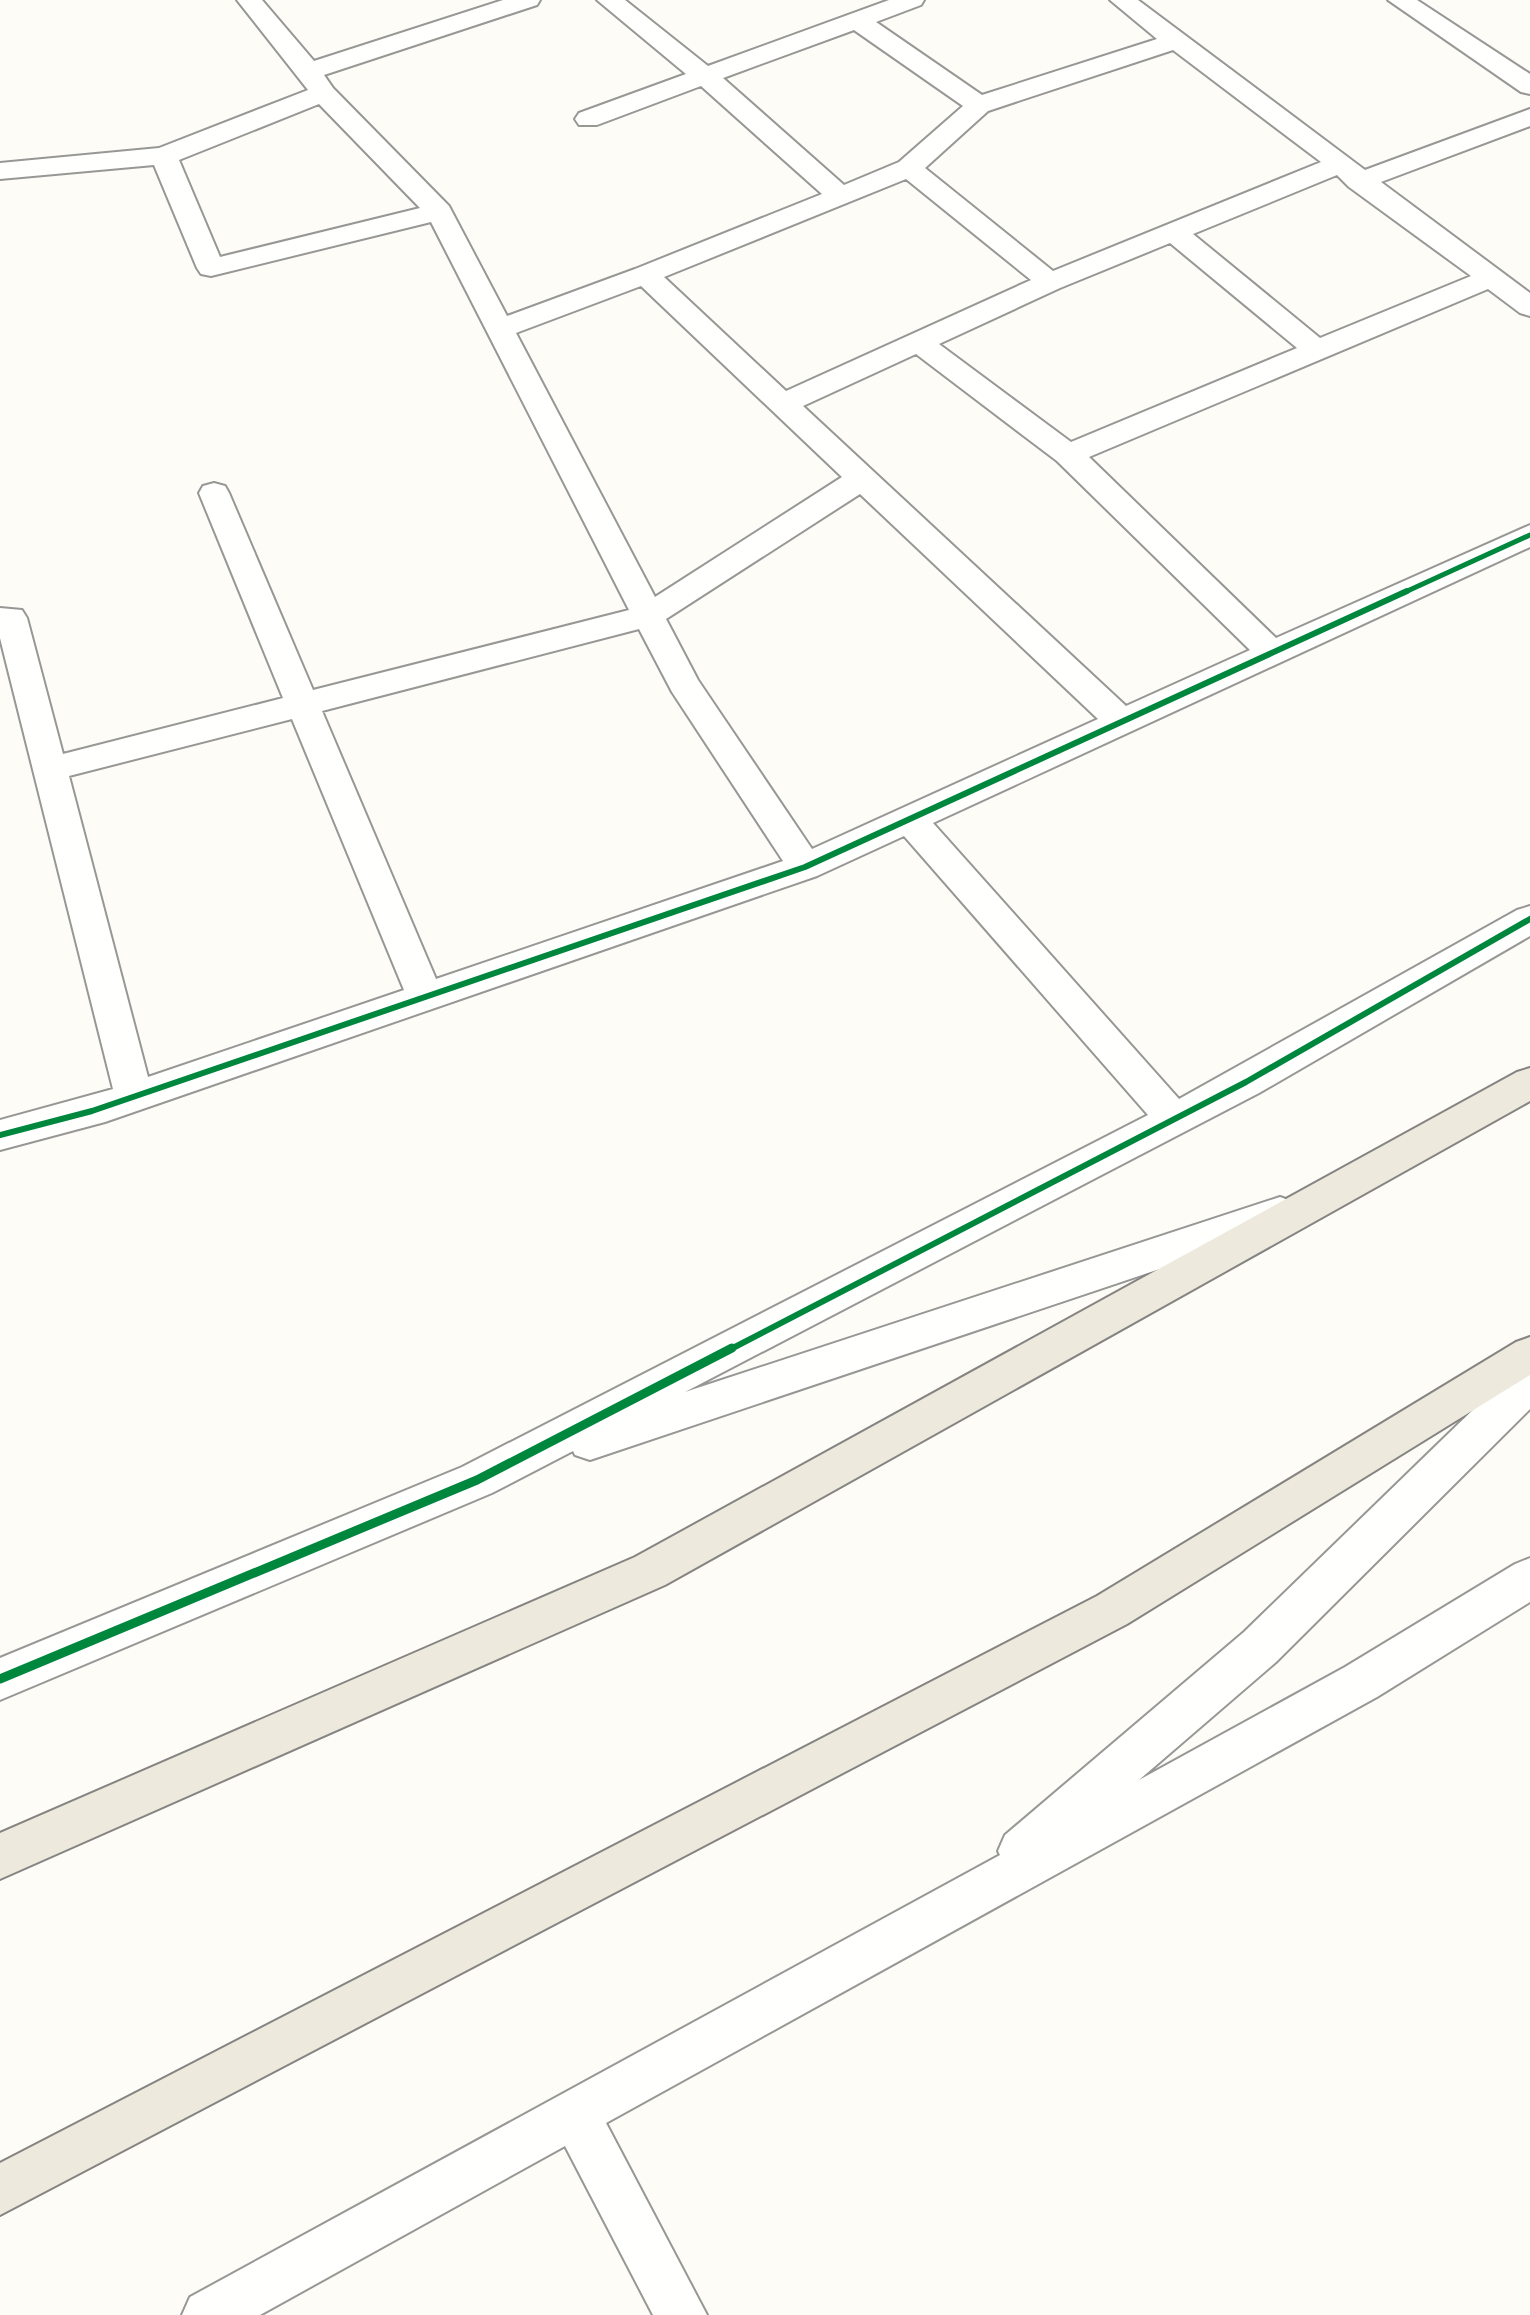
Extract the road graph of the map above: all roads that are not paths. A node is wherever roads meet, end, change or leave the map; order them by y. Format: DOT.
graph roads {
  1 [pos="248,0"];
  2 [pos="528,0"];
  3 [pos="609,0"];
  4 [pos="912,0"];
  5 [pos="1122,0"];
  6 [pos="1400,0"];
  7 [pos="857,20"];
  8 [pos="1176,41"];
  9 [pos="705,76"];
  10 [pos="316,82"];
  11 [pos="1530,86"];
  12 [pos="979,105"];
  13 [pos="1530,117"];
  14 [pos="588,119"];
  15 [pos="164,156"];
  16 [pos="909,168"];
  17 [pos="0,171"];
  18 [pos="1349,173"];
  19 [pos="841,196"];
  20 [pos="439,212"];
  21 [pos="1174,232"];
  22 [pos="645,275"];
  23 [pos="1490,278"];
  24 [pos="1049,282"];
  25 [pos="1530,307"];
  26 [pos="499,329"];
  27 [pos="919,342"];
  28 [pos="1317,350"];
  29 [pos="783,404"];
  30 [pos="1068,454"];
  31 [pos="862,478"];
  32 [pos="214,493"];
  33 [pos="1523,548"];
  34 [pos="648,616"];
  35 [pos="0,619"];
  36 [pos="1272,653"];
  37 [pos="304,706"];
  38 [pos="1122,722"];
  39 [pos="50,769"];
  40 [pos="909,819"];
  41 [pos="805,867"];
  42 [pos="1530,919"];
  43 [pos="425,997"];
  44 [pos="1530,1083"];
  45 [pos="134,1097"];
  46 [pos="1174,1119"];
  47 [pos="0,1135"];
  48 [pos="1315,1201"];
  49 [pos="1530,1354"];
  50 [pos="1530,1382"];
  51 [pos="477,1480"];
  52 [pos="1530,1578"];
  53 [pos="0,1679"];
  54 [pos="0,1856"];
  55 [pos="958,1905"];
  56 [pos="575,2115"];
  57 [pos="0,2190"];
  58 [pos="208,2315"];
  59 [pos="681,2315"];
  1 -- 10 [label="street"];
  2 -- 10 [label="street"];
  3 -- 9 [label="street"];
  4 -- 7 [label="street"];
  5 -- 8 [label="street"];
  6 -- 11 [label="street"];
  7 -- 9 [label="street"];
  7 -- 12 [label="street"];
  8 -- 12 [label="street"];
  8 -- 18 [label="street"];
  9 -- 14 [label="street"];
  9 -- 19 [label="street"];
  10 -- 15 [label="street"];
  10 -- 20 [label="street"];
  12 -- 16 [label="street"];
  13 -- 18 [label="street"];
  15 -- 17 [label="street"];
  15 -- 20 [label="street"];
  16 -- 19 [label="street"];
  16 -- 24 [label="street"];
  18 -- 21 [label="street"];
  18 -- 23 [label="street"];
  19 -- 22 [label="street"];
  20 -- 26 [label="street"];
  21 -- 24 [label="street"];
  21 -- 28 [label="street"];
  22 -- 26 [label="street"];
  22 -- 29 [label="street"];
  23 -- 25 [label="street"];
  23 -- 28 [label="street"];
  24 -- 27 [label="street"];
  26 -- 34 [label="street"];
  27 -- 29 [label="street"];
  27 -- 30 [label="street"];
  28 -- 30 [label="street"];
  29 -- 31 [label="street"];
  30 -- 36 [label="street"];
  31 -- 34 [label="street"];
  31 -- 38 [label="street"];
  32 -- 37 [label="street"];
  33 -- 36 [label="street"];
  34 -- 37 [label="street"];
  34 -- 41 [label="street"];
  35 -- 39 [label="street"];
  36 -- 38 [label="street"];
  37 -- 39 [label="street"];
  37 -- 43 [label="street"];
  38 -- 40 [label="street"];
  39 -- 45 [label="street"];
  40 -- 41 [label="street"];
  40 -- 46 [label="street"];
  41 -- 43 [label="street"];
  42 -- 46 [label="street"];
  43 -- 45 [label="street"];
  44 -- 48 [label="main road"];
  45 -- 47 [label="street"];
  46 -- 51 [label="street"];
  48 -- 51 [label="street"];
  48 -- 54 [label="main road"];
  49 -- 57 [label="main road"];
  50 -- 55 [label="street"];
  51 -- 53 [label="street"];
  52 -- 55 [label="street"];
  55 -- 56 [label="street"];
  56 -- 58 [label="street"];
  56 -- 59 [label="street"];
}
